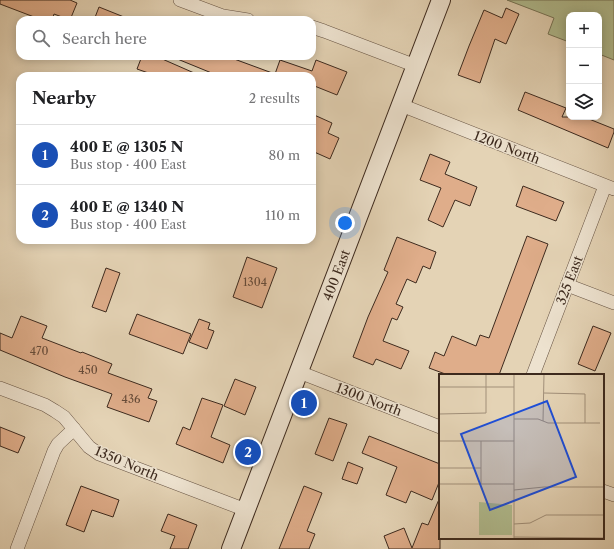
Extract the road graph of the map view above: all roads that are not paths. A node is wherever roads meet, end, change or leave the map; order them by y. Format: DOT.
graph roads {
  1 [pos="180,0"];
  2 [pos="441,0"];
  3 [pos="222,16"];
  4 [pos="316,28"];
  5 [pos="416,66"];
  6 [pos="401,105"];
  7 [pos="609,187"];
  8 [pos="567,285"];
  9 [pos="614,303"];
  10 [pos="299,372"];
  11 [pos="533,374"];
  12 [pos="0,388"];
  13 [pos="439,427"];
  14 [pos="74,429"];
  15 [pos="604,491"];
  16 [pos="614,496"];
  17 [pos="246,510"];
  18 [pos="17,549"];
  19 [pos="231,549"];
  1 -- 3 [label="street"];
  2 -- 5 [label="main road, 400 East"];
  4 -- 5 [label="street"];
  5 -- 6 [label="main road, 400 East"];
  6 -- 7 [label="street, 1200 North"];
  6 -- 10 [label="main road, 400 East"];
  7 -- 8 [label="street, 325 East"];
  8 -- 9 [label="street"];
  8 -- 11 [label="street, 325 East"];
  10 -- 13 [label="street, 1300 North"];
  10 -- 17 [label="main road, 400 East"];
  12 -- 14 [label="street, 1350 North"];
  14 -- 17 [label="street, 1350 North"];
  14 -- 18 [label="street"];
  15 -- 16 [label="street"];
  17 -- 19 [label="main road, 400 East"];
}
